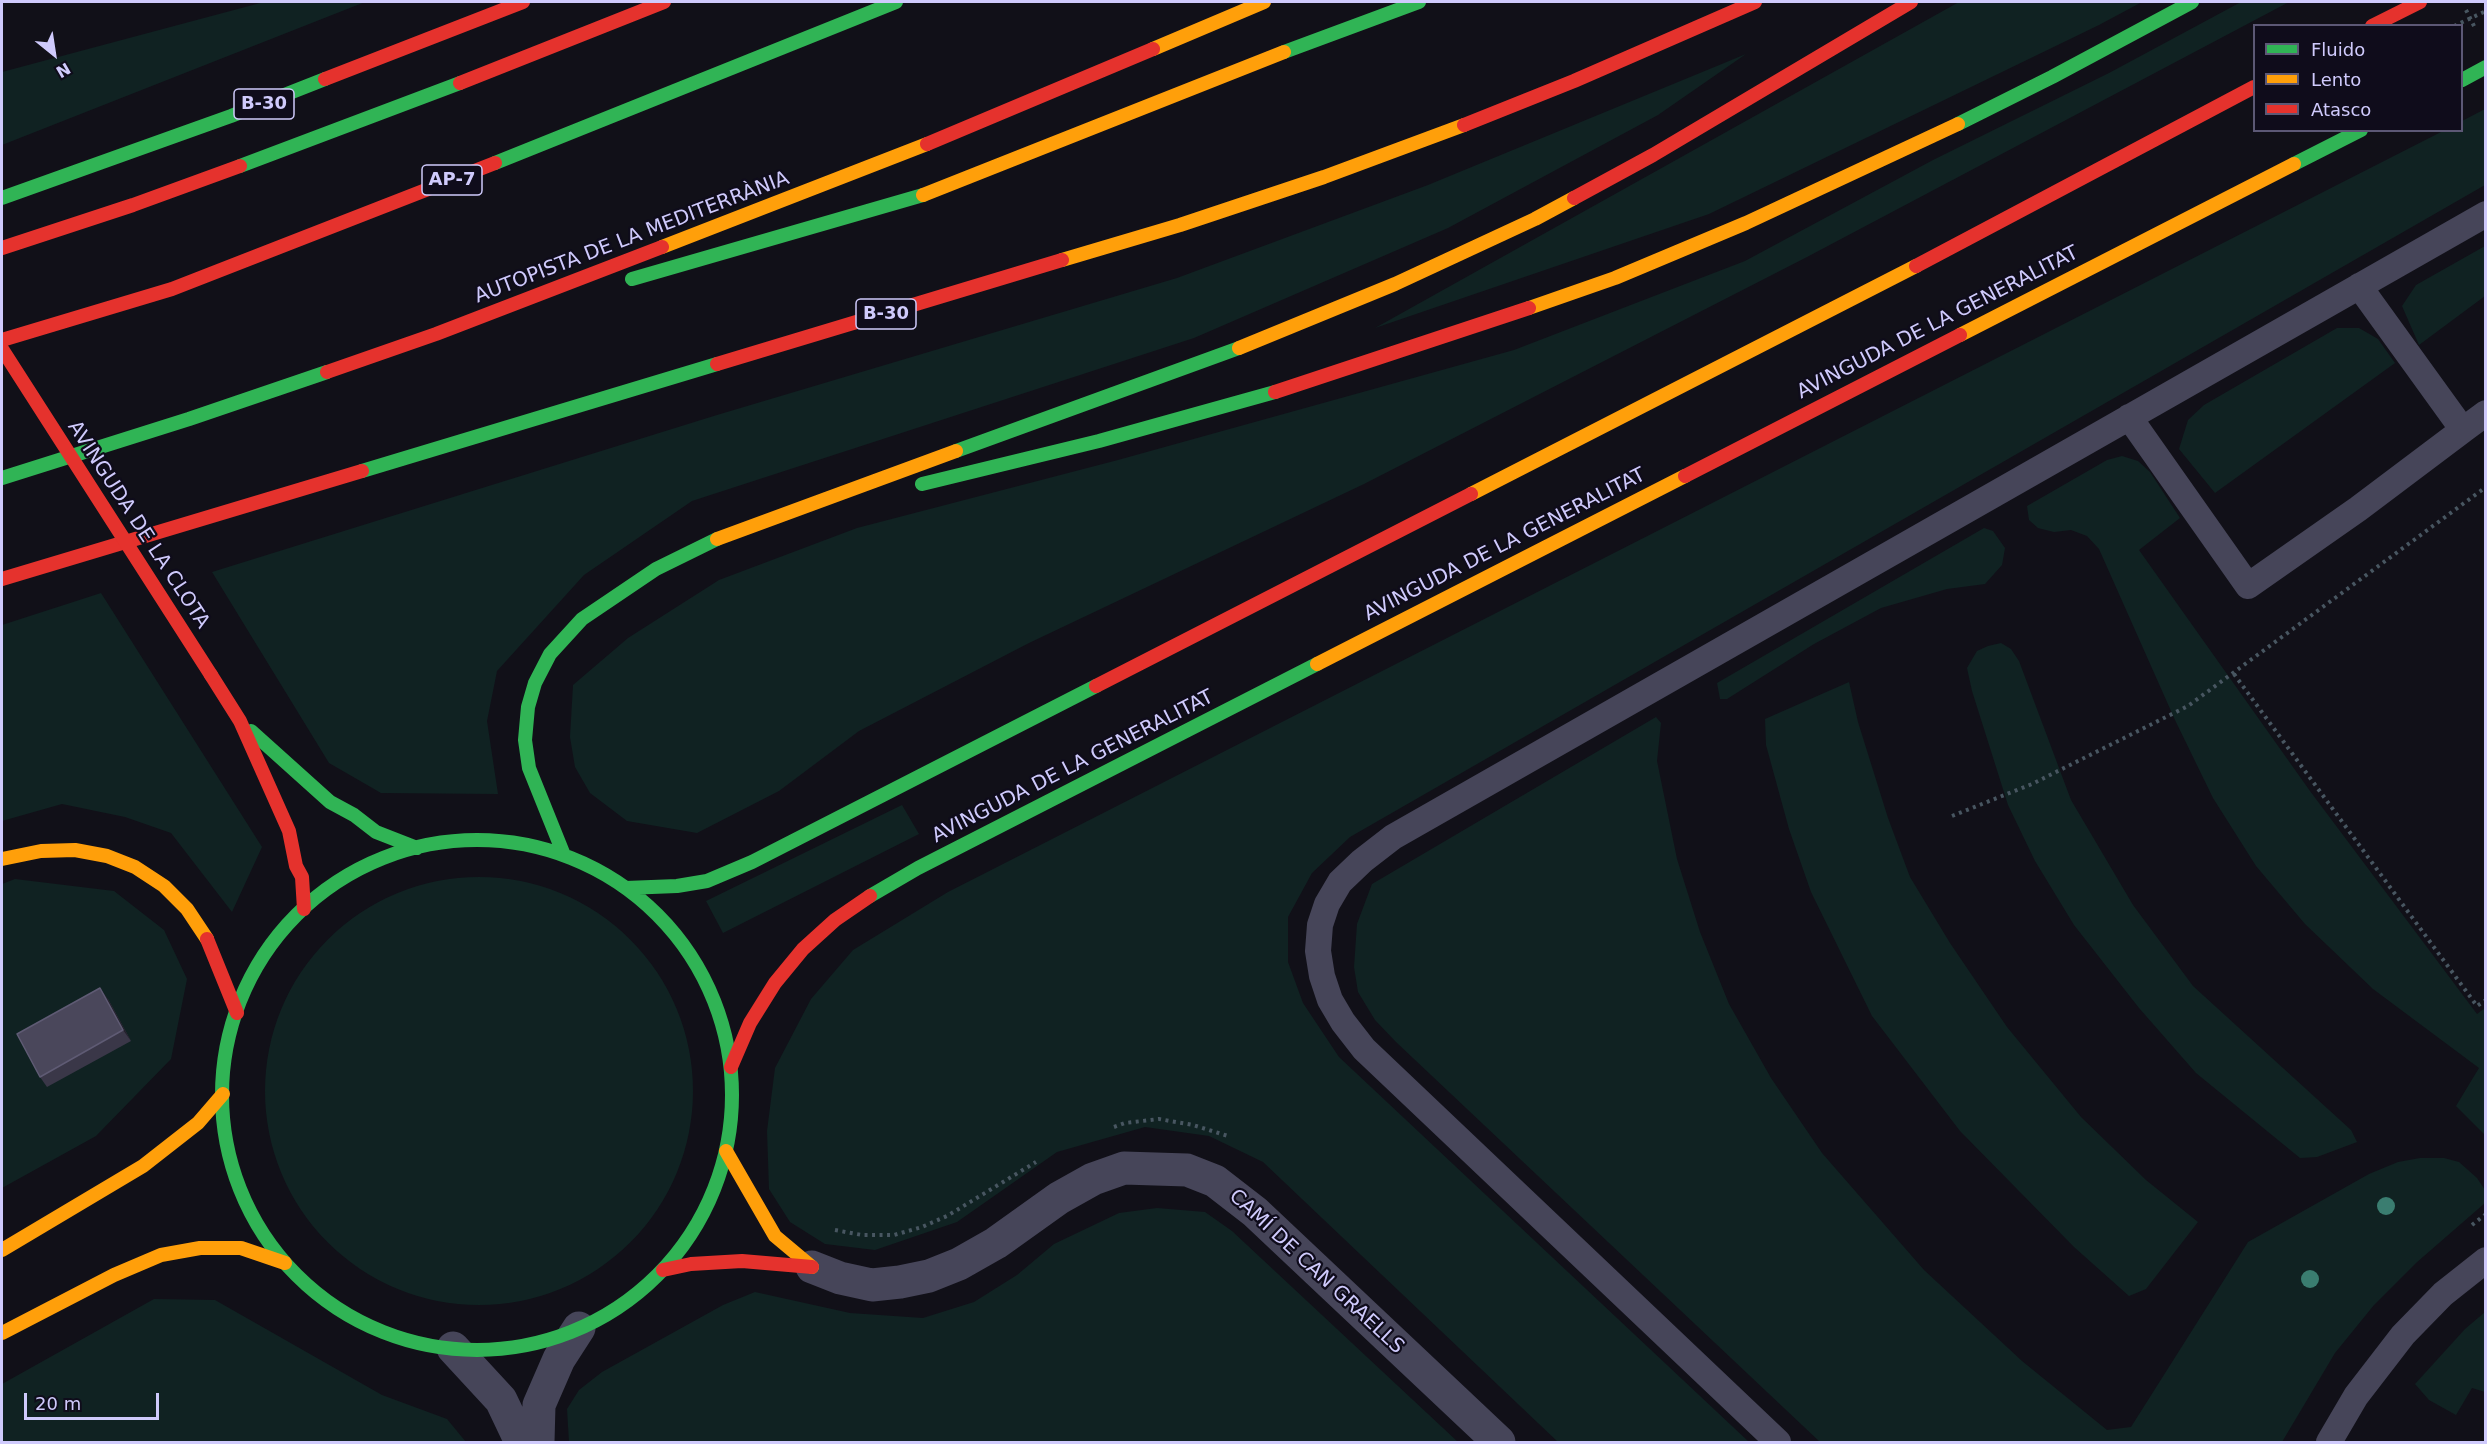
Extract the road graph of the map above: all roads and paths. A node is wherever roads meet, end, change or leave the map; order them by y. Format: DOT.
graph roads {
  1 [pos="523,2"];
  2 [pos="664,2"];
  3 [pos="896,2"];
  4 [pos="1264,2"];
  5 [pos="1419,2"];
  6 [pos="1755,2"];
  7 [pos="1911,2"];
  8 [pos="2192,2"];
  9 [pos="2420,2"];
  10 [pos="2466,10"];
  11 [pos="2486,10"];
  12 [pos="2470,18"];
  13 [pos="2376,24"];
  14 [pos="2458,24"];
  15 [pos="2478,33"];
  16 [pos="2486,67"];
  17 [pos="2463,79"];
  18 [pos="2253,88"];
  19 [pos="2357,132"];
  20 [pos="2,198"];
  21 [pos="2486,214"];
  22 [pos="2,248"];
  23 [pos="620,282"];
  24 [pos="2359,286"];
  25 [pos="585,292"];
  26 [pos="436,334"];
  27 [pos="2,340"];
  28 [pos="2,350"];
  29 [pos="2486,413"];
  30 [pos="2129,417"];
  31 [pos="2463,430"];
  32 [pos="2,478"];
  33 [pos="2486,487"];
  34 [pos="903,488"];
  35 [pos="880,494"];
  36 [pos="754,524"];
  37 [pos="2,579"];
  38 [pos="2234,674"];
  39 [pos="240,721"];
  40 [pos="1952,816"];
  41 [pos="417,848"];
  42 [pos="564,855"];
  43 [pos="2,859"];
  44 [pos="626,888"];
  45 [pos="304,909"];
  46 [pos="2486,1000"];
  47 [pos="237,1013"];
  48 [pos="731,1067"];
  49 [pos="223,1094"];
  50 [pos="1104,1130"];
  51 [pos="1228,1136"];
  52 [pos="726,1151"];
  53 [pos="1042,1159"];
  54 [pos="826,1226"];
  55 [pos="2,1250"];
  56 [pos="2486,1260"];
  57 [pos="285,1263"];
  58 [pos="812,1268"];
  59 [pos="663,1269"];
  60 [pos="579,1328"];
  61 [pos="2,1334"];
  62 [pos="453,1348"];
  63 [pos="520,1443"];
  64 [pos="538,1443"];
  65 [pos="1499,1443"];
  66 [pos="1778,1443"];
  67 [pos="2329,1443"];
  1 -- 20 [label="main road, B-30"];
  2 -- 22 [label="main road"];
  3 -- 27 [label="main road, AP-7"];
  4 -- 26 [label="main road, AUTOPISTA DE LA MEDITERRÀNIA"];
  5 -- 23 [label="main road"];
  6 -- 37 [label="main road, B-30"];
  7 -- 36 [label="main road"];
  8 -- 34 [label="main road"];
  9 -- 13 [label="main road"];
  10 -- 12 [label="path"];
  11 -- 12 [label="path"];
  12 -- 14 [label="path"];
  12 -- 15 [label="path"];
  16 -- 17 [label="main road"];
  18 -- 44 [label="main road"];
  19 -- 48 [label="main road, AVINGUDA DE LA GENERALITAT"];
  21 -- 24 [label="lane"];
  24 -- 30 [label="lane"];
  24 -- 31 [label="lane"];
  25 -- 26 [label="main road"];
  26 -- 32 [label="main road, AUTOPISTA DE LA MEDITERRÀNIA"];
  28 -- 39 [label="main road, AVINGUDA DE LA CLOTA, bridge"];
  29 -- 31 [label="lane"];
  30 -- 31 [label="lane"];
  30 -- 66 [label="lane"];
  33 -- 38 [label="path"];
  35 -- 36 [label="main road"];
  36 -- 42 [label="main road"];
  38 -- 40 [label="path"];
  38 -- 46 [label="path"];
  39 -- 41 [label="main road, AVINGUDA DE LA CLOTA"];
  39 -- 45 [label="main road, AVINGUDA DE LA CLOTA"];
  41 -- 42 [label="main road"];
  41 -- 45 [label="main road"];
  42 -- 44 [label="main road"];
  43 -- 47 [label="main road"];
  44 -- 48 [label="main road"];
  45 -- 47 [label="main road"];
  47 -- 49 [label="main road"];
  48 -- 52 [label="main road"];
  49 -- 55 [label="main road"];
  49 -- 57 [label="main road"];
  50 -- 51 [label="path"];
  52 -- 58 [label="main road"];
  52 -- 59 [label="main road"];
  53 -- 54 [label="path"];
  56 -- 67 [label="lane"];
  57 -- 61 [label="main road"];
  57 -- 62 [label="main road"];
  58 -- 59 [label="main road"];
  58 -- 65 [label="street, CAMÍ DE CAN GRAELLS"];
  59 -- 60 [label="main road"];
  60 -- 62 [label="main road"];
  60 -- 64 [label="street"];
  62 -- 63 [label="street"];
}
